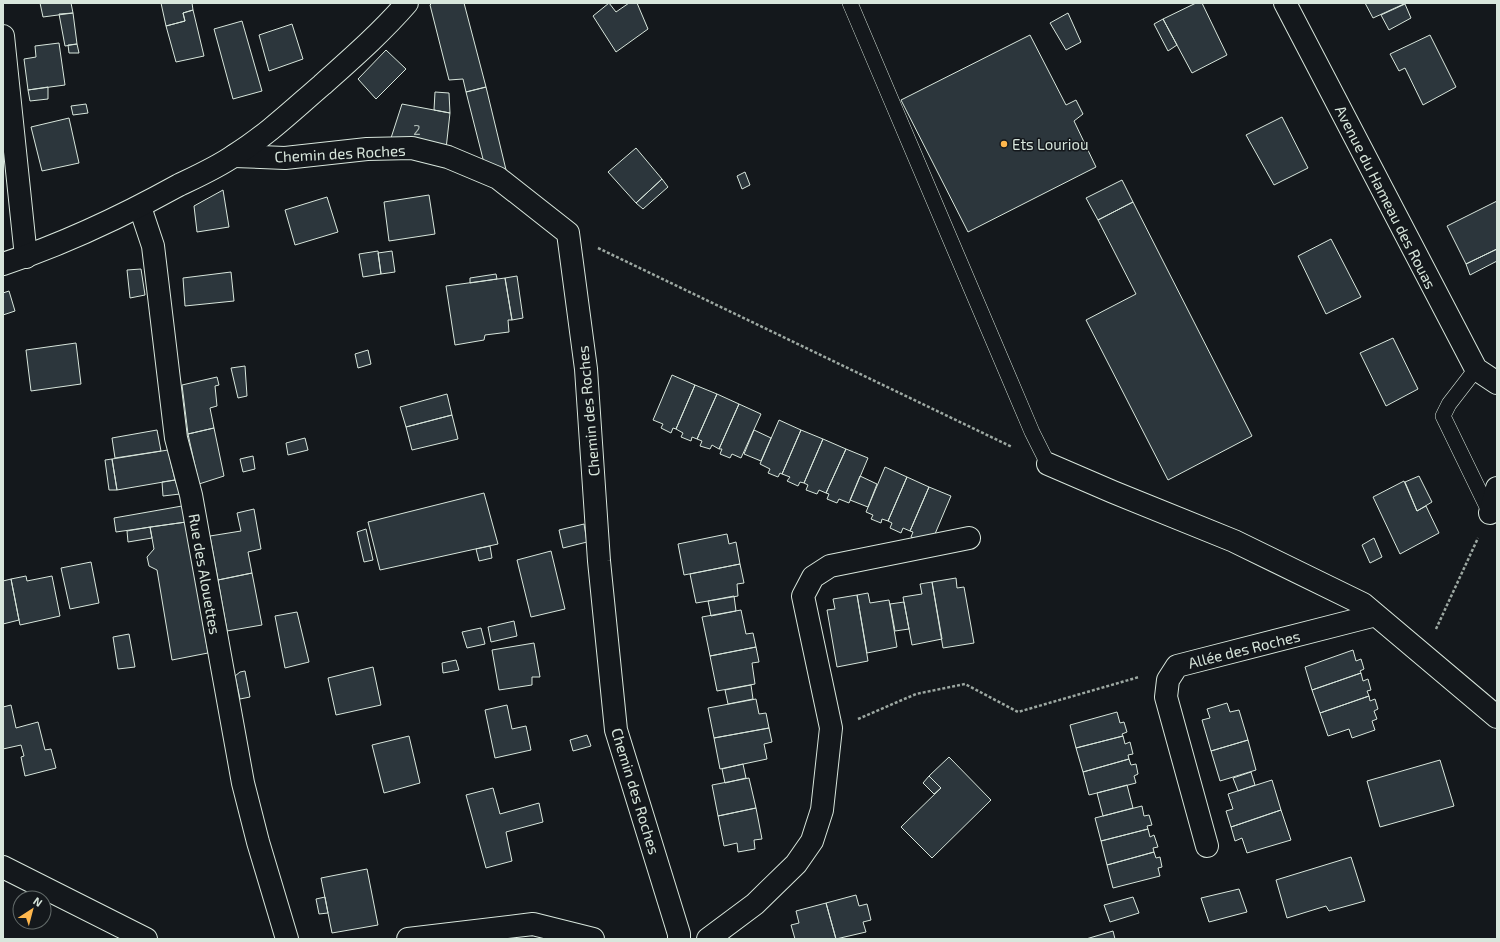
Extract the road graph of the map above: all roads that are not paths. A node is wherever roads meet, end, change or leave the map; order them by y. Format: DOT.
graph roads {
  1 [pos="406,3"];
  2 [pos="850,3"];
  3 [pos="1285,3"];
  4 [pos="3,36"];
  5 [pos="234,156"];
  6 [pos="140,207"];
  7 [pos="26,256"];
  8 [pos="3,264"];
  9 [pos="1476,369"];
  10 [pos="1497,382"];
  11 [pos="1048,464"];
  12 [pos="1497,488"];
  13 [pos="1490,513"];
  14 [pos="969,538"];
  15 [pos="1376,615"];
  16 [pos="1497,717"];
  17 [pos="1207,846"];
  18 [pos="3,867"];
  19 [pos="146,939"];
  20 [pos="287,939"];
  21 [pos="408,939"];
  22 [pos="593,939"];
  23 [pos="679,939"];
  24 [pos="708,939"];
  1 -- 5 [label="street"];
  2 -- 11 [label="lane"];
  3 -- 9 [label="street, Avenue du Hameau des Rouas"];
  4 -- 7 [label="street"];
  5 -- 6 [label="street"];
  5 -- 23 [label="street, Chemin des Roches"];
  6 -- 7 [label="street"];
  6 -- 20 [label="street, Rue des Alouettes"];
  7 -- 8 [label="street"];
  9 -- 10 [label="street"];
  9 -- 13 [label="lane"];
  11 -- 15 [label="street"];
  12 -- 13 [label="street"];
  14 -- 24 [label="street"];
  15 -- 16 [label="street"];
  15 -- 17 [label="street, Allée des Roches"];
  18 -- 19 [label="street"];
  21 -- 22 [label="street"];
}
